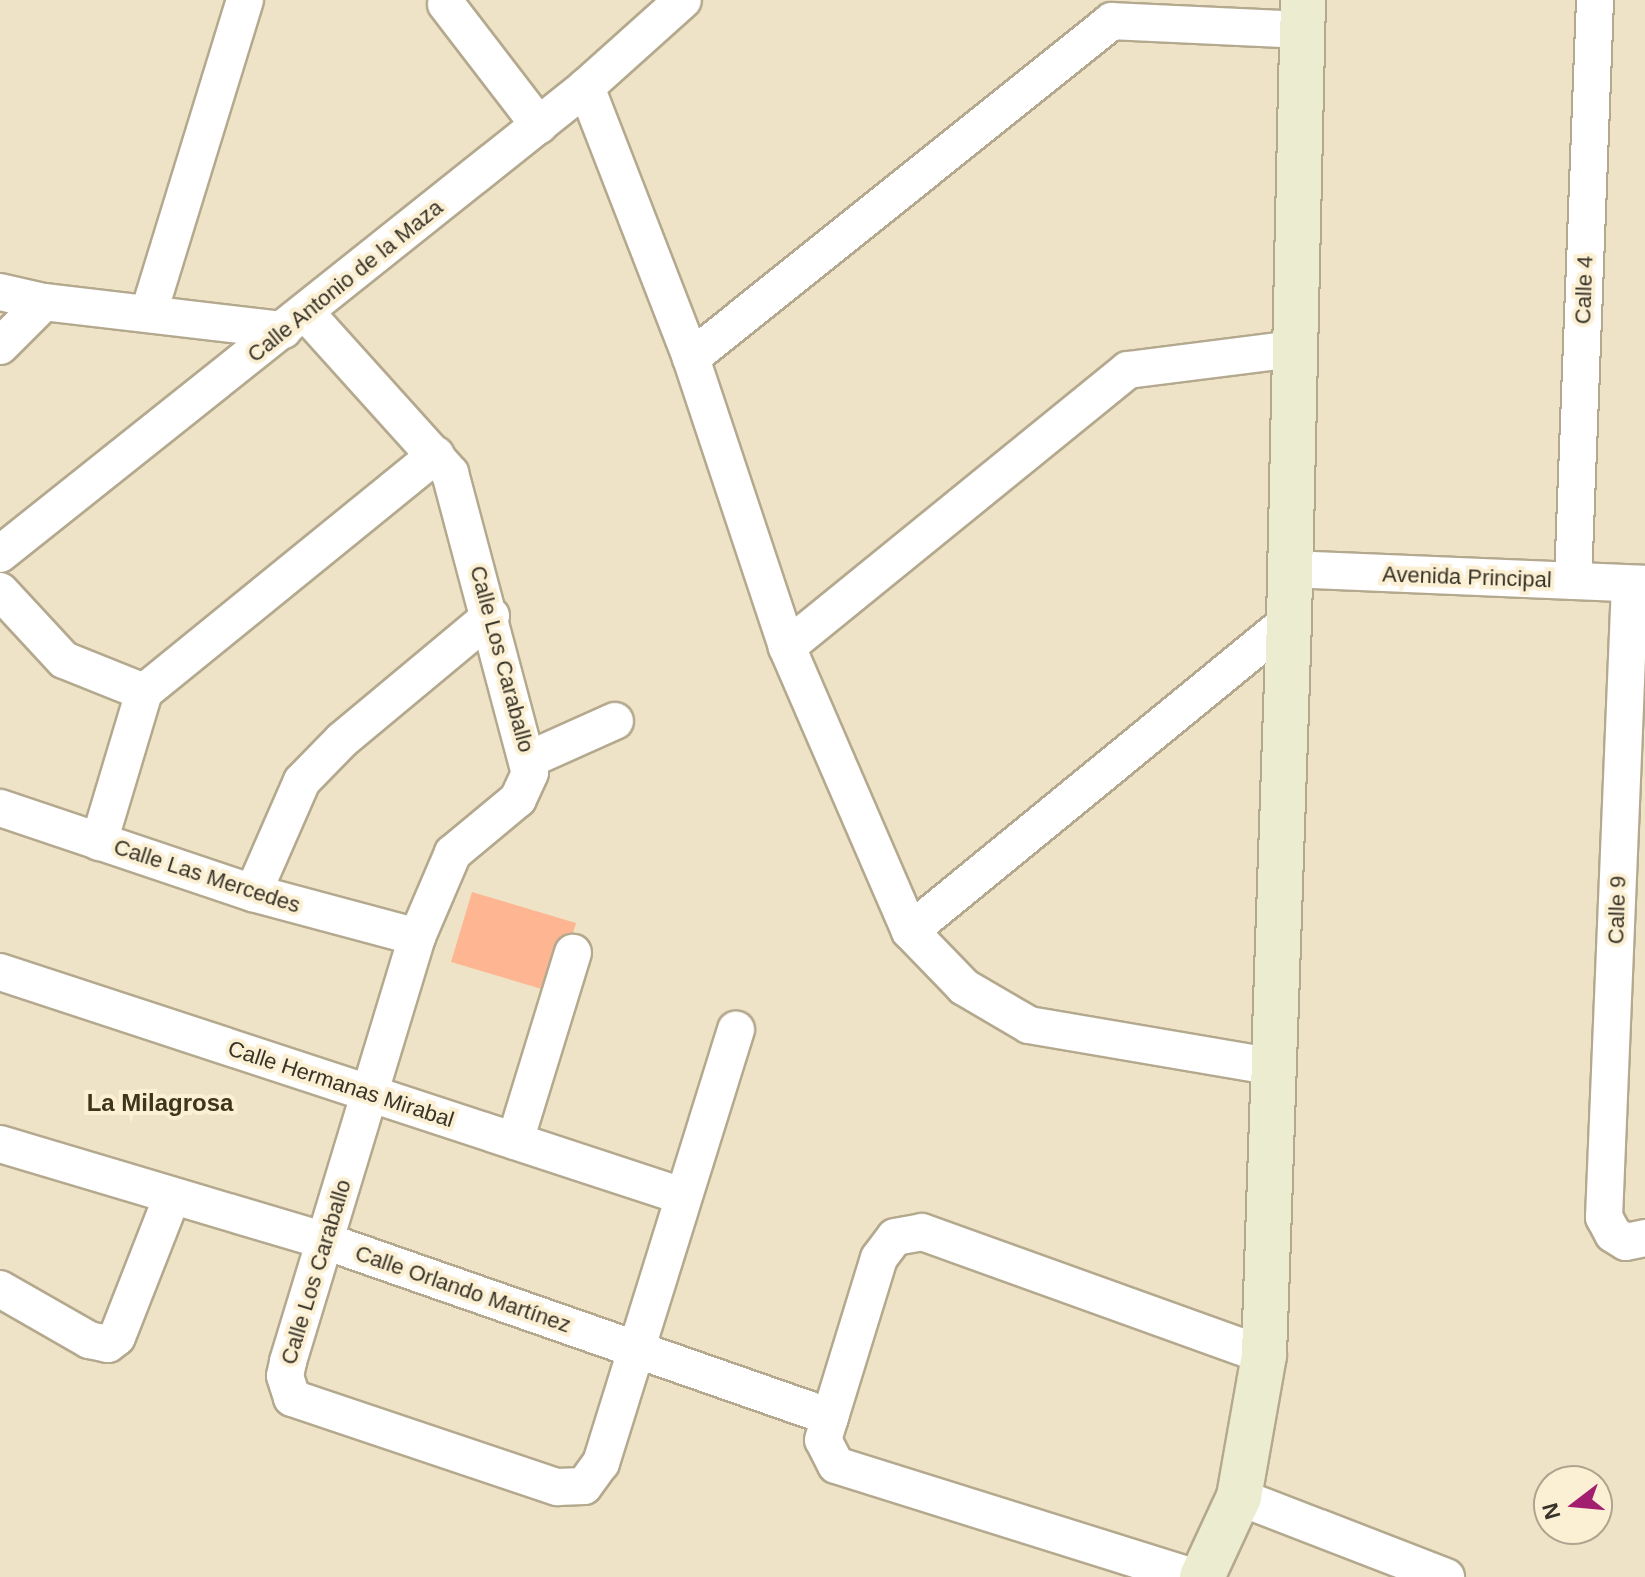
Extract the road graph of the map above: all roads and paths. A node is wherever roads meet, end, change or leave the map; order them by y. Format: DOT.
graph roads {
  1 [pos="245,0"];
  2 [pos="683,0"];
  3 [pos="1595,0"];
  4 [pos="446,4"];
  5 [pos="1302,15"];
  6 [pos="586,87"];
  7 [pos="539,125"];
  8 [pos="0,292"];
  9 [pos="44,302"];
  10 [pos="149,312"];
  11 [pos="294,321"];
  12 [pos="0,346"];
  13 [pos="1295,349"];
  14 [pos="691,358"];
  15 [pos="436,455"];
  16 [pos="0,554"];
  17 [pos="1289,569"];
  18 [pos="1573,581"];
  19 [pos="1638,584"];
  20 [pos="0,591"];
  21 [pos="491,616"];
  22 [pos="1289,621"];
  23 [pos="787,647"];
  24 [pos="144,692"];
  25 [pos="615,721"];
  26 [pos="530,759"];
  27 [pos="0,808"];
  28 [pos="99,842"];
  29 [pos="253,893"];
  30 [pos="910,931"];
  31 [pos="417,937"];
  32 [pos="573,953"];
  33 [pos="0,972"];
  34 [pos="736,1030"];
  35 [pos="1276,1067"];
  36 [pos="372,1094"];
  37 [pos="515,1141"];
  38 [pos="0,1144"];
  39 [pos="682,1196"];
  40 [pos="171,1199"];
  41 [pos="1629,1236"];
  42 [pos="325,1241"];
  43 [pos="0,1289"];
  44 [pos="633,1348"];
  45 [pos="1264,1355"];
  46 [pos="830,1417"];
  47 [pos="1239,1497"];
  48 [pos="1193,1577"];
  49 [pos="1202,1577"];
  50 [pos="1446,1577"];
  1 -- 10 [label="street"];
  2 -- 6 [label="street, Calle Antonio de la Maza"];
  3 -- 18 [label="street, Calle 4"];
  4 -- 7 [label="street"];
  5 -- 13 [label="street"];
  5 -- 14 [label="street"];
  6 -- 7 [label="street, Calle Antonio de la Maza"];
  6 -- 14 [label="street"];
  7 -- 11 [label="street, Calle Antonio de la Maza"];
  8 -- 9 [label="street"];
  9 -- 10 [label="street"];
  9 -- 12 [label="street"];
  10 -- 11 [label="street"];
  11 -- 15 [label="street, Calle Los Caraballo"];
  11 -- 16 [label="street, Calle Antonio de la Maza"];
  13 -- 17 [label="street"];
  13 -- 23 [label="street"];
  14 -- 23 [label="street"];
  15 -- 21 [label="street, Calle Los Caraballo"];
  15 -- 24 [label="street"];
  17 -- 18 [label="street, Avenida Principal"];
  17 -- 22 [label="street"];
  18 -- 19 [label="street, Avenida Principal"];
  19 -- 41 [label="street, Calle 9"];
  20 -- 24 [label="street"];
  21 -- 26 [label="street, Calle Los Caraballo"];
  21 -- 29 [label="street"];
  22 -- 30 [label="street"];
  22 -- 35 [label="street"];
  23 -- 30 [label="street"];
  24 -- 28 [label="street"];
  25 -- 26 [label="street"];
  26 -- 31 [label="street, Calle Los Caraballo"];
  27 -- 28 [label="street, Calle Las Mercedes"];
  28 -- 29 [label="street, Calle Las Mercedes"];
  29 -- 31 [label="street, Calle Las Mercedes"];
  30 -- 35 [label="street"];
  31 -- 36 [label="street, Calle Los Caraballo"];
  32 -- 37 [label="street"];
  33 -- 36 [label="street, Calle Hermanas Mirabal"];
  34 -- 39 [label="street"];
  35 -- 45 [label="street"];
  36 -- 37 [label="street, Calle Hermanas Mirabal"];
  36 -- 42 [label="street, Calle Los Caraballo"];
  37 -- 39 [label="street, Calle Hermanas Mirabal"];
  38 -- 40 [label="street, Calle Orlando Martínez"];
  39 -- 44 [label="street"];
  40 -- 42 [label="street, Calle Orlando Martínez"];
  40 -- 43 [label="street"];
  42 -- 44 [label="street, Calle Orlando Martínez"];
  42 -- 44 [label="street, Calle Los Caraballo"];
  44 -- 46 [label="street, Calle Orlando Martínez"];
  45 -- 46 [label="street"];
  45 -- 47 [label="street"];
  46 -- 48 [label="street"];
  47 -- 49 [label="street"];
  47 -- 50 [label="street"];
}
